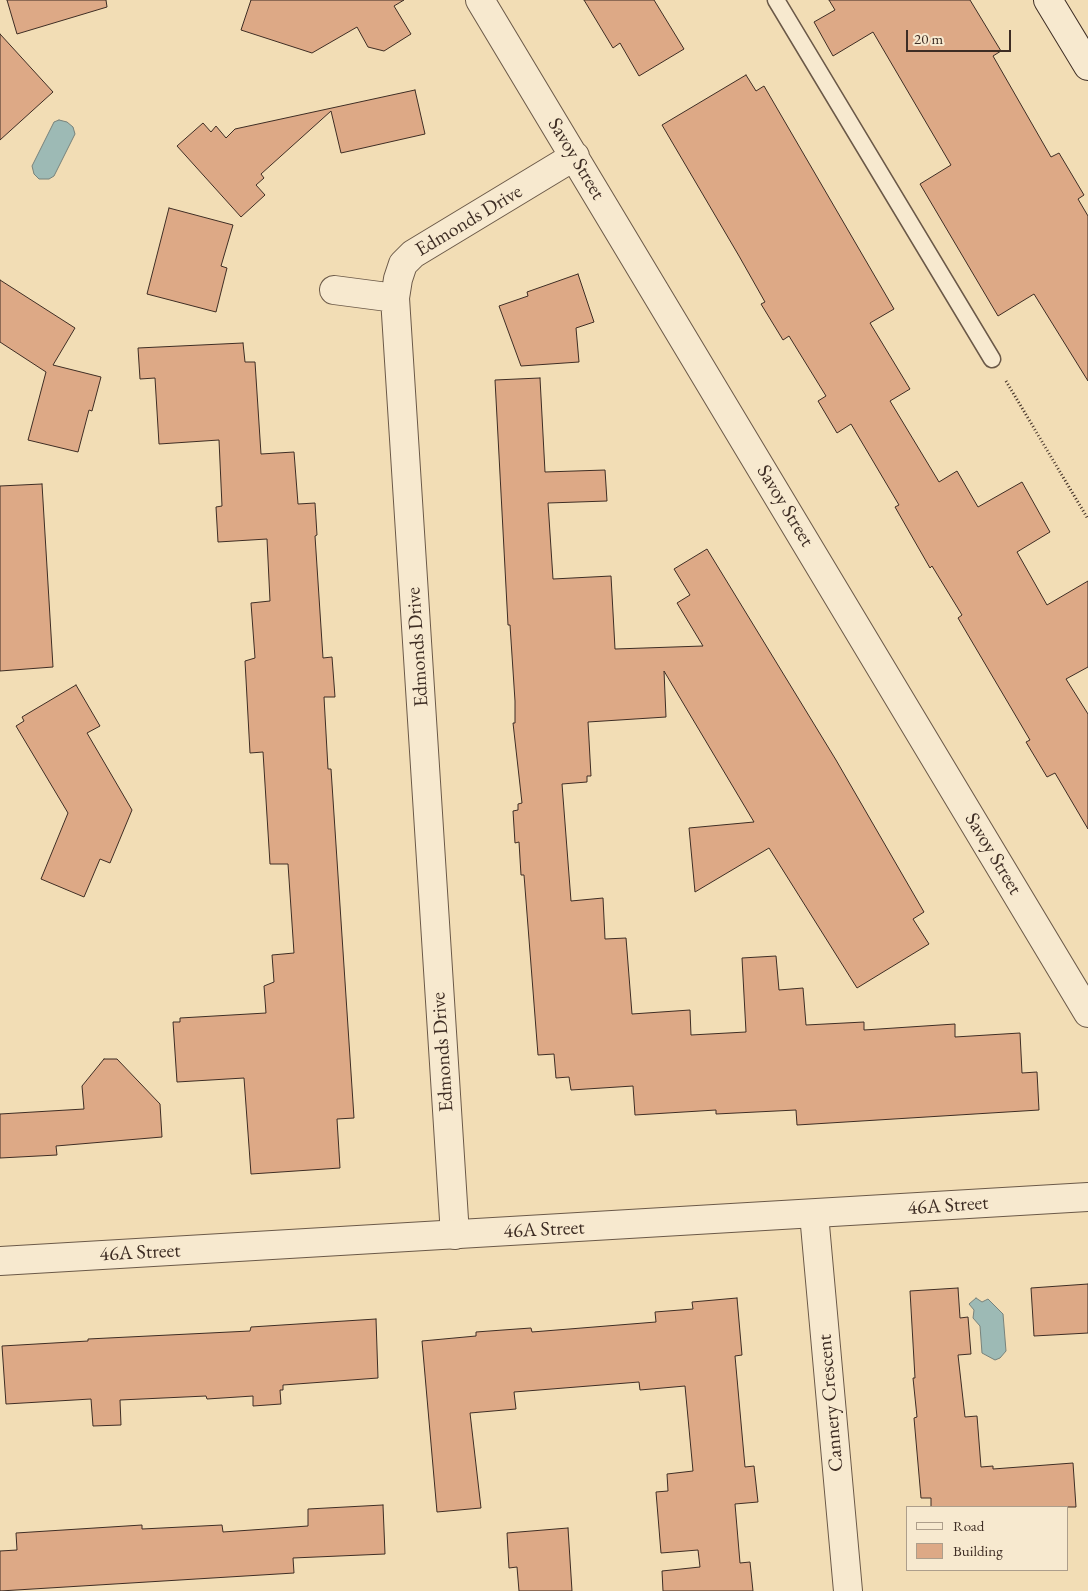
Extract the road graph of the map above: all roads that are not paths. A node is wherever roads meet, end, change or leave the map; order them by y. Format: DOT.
graph roads {
  1 [pos="480,0"];
  2 [pos="776,0"];
  3 [pos="1048,0"];
  4 [pos="1088,66"];
  5 [pos="575,156"];
  6 [pos="334,290"];
  7 [pos="395,298"];
  8 [pos="992,359"];
  9 [pos="1088,1013"];
  10 [pos="1088,1197"];
  11 [pos="814,1214"];
  12 [pos="455,1235"];
  13 [pos="0,1261"];
  14 [pos="848,1591"];
  1 -- 5 [label="street, Savoy Street"];
  2 -- 8 [label="lane"];
  3 -- 4 [label="street"];
  5 -- 7 [label="street, Edmonds Drive"];
  5 -- 9 [label="street, Savoy Street"];
  6 -- 7 [label="street"];
  7 -- 12 [label="street, Edmonds Drive"];
  10 -- 11 [label="street, 46A Street"];
  11 -- 12 [label="street, 46A Street"];
  11 -- 14 [label="street, Cannery Crescent"];
  12 -- 13 [label="street, 46A Street"];
}
